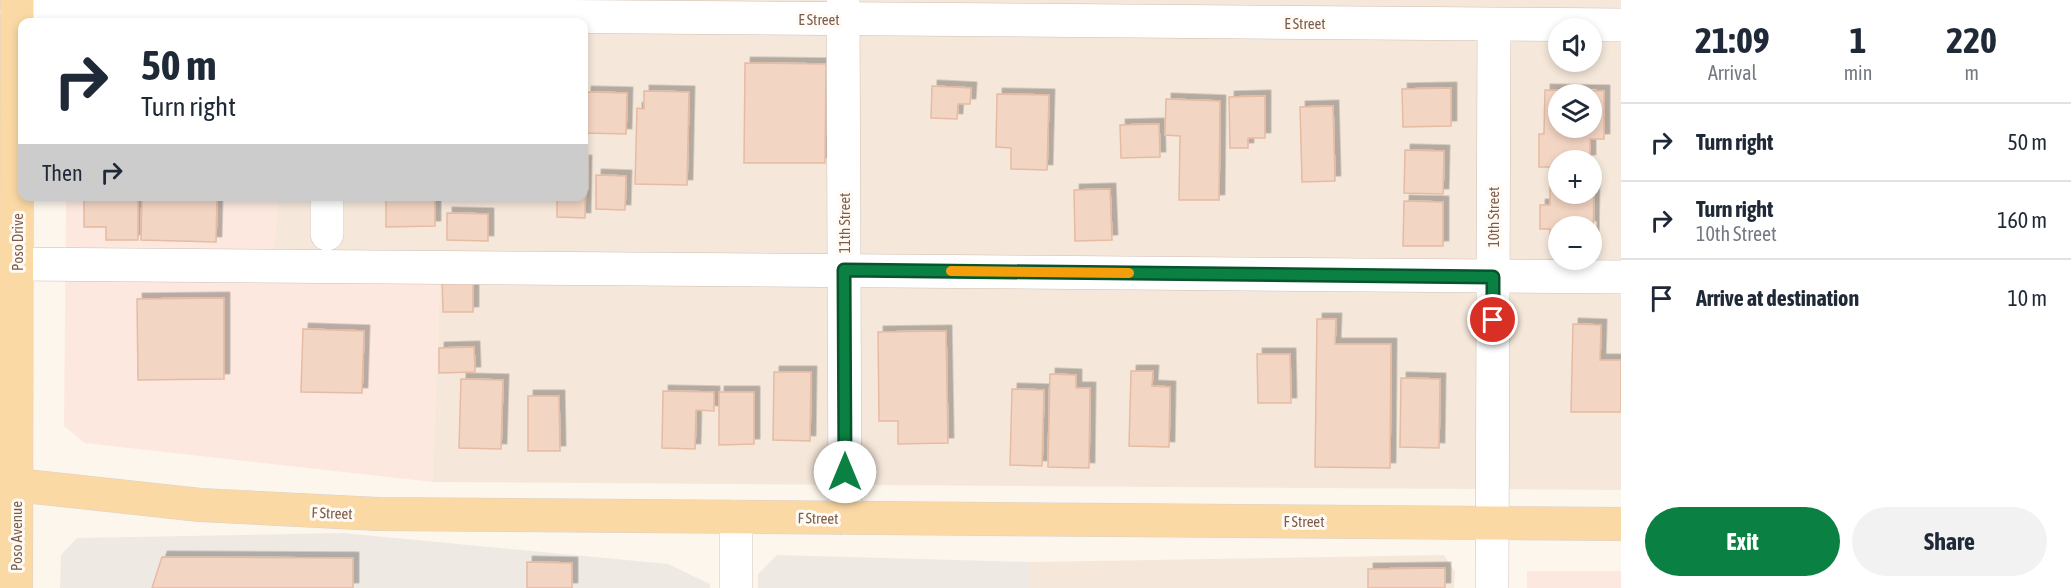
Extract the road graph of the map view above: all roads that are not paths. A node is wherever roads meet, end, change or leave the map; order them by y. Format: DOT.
graph roads {
  1 [pos="17,6"];
  2 [pos="843,10"];
  3 [pos="301,18"];
  4 [pos="383,18"];
  5 [pos="1494,25"];
  6 [pos="1621,25"];
  7 [pos="327,201"];
  8 [pos="327,234"];
  9 [pos="17,264"];
  10 [pos="844,270"];
  11 [pos="1493,277"];
  12 [pos="1621,277"];
  13 [pos="5,482"];
  14 [pos="736,517"];
  15 [pos="845,518"];
  16 [pos="1493,522"];
  17 [pos="1621,524"];
  18 [pos="16,588"];
  19 [pos="736,588"];
  20 [pos="1492,588"];
  1 -- 3 [label="street, E Street"];
  1 -- 9 [label="main road, Poso Drive"];
  2 -- 4 [label="street, E Street"];
  2 -- 5 [label="street, E Street"];
  2 -- 10 [label="street, 11th Street"];
  5 -- 6 [label="street, E Street"];
  5 -- 11 [label="street, 10th Street"];
  7 -- 8 [label="street"];
  9 -- 10 [label="street"];
  9 -- 13 [label="main road, Poso Drive"];
  10 -- 11 [label="street"];
  10 -- 15 [label="street, 11th Street"];
  11 -- 12 [label="street"];
  11 -- 16 [label="street, 10th Street"];
  13 -- 14 [label="main road, F Street"];
  13 -- 18 [label="main road, Poso Avenue"];
  14 -- 15 [label="main road, F Street"];
  14 -- 19 [label="street"];
  15 -- 16 [label="main road, F Street"];
  16 -- 17 [label="main road, F Street"];
  16 -- 20 [label="street, 10th Street"];
}
